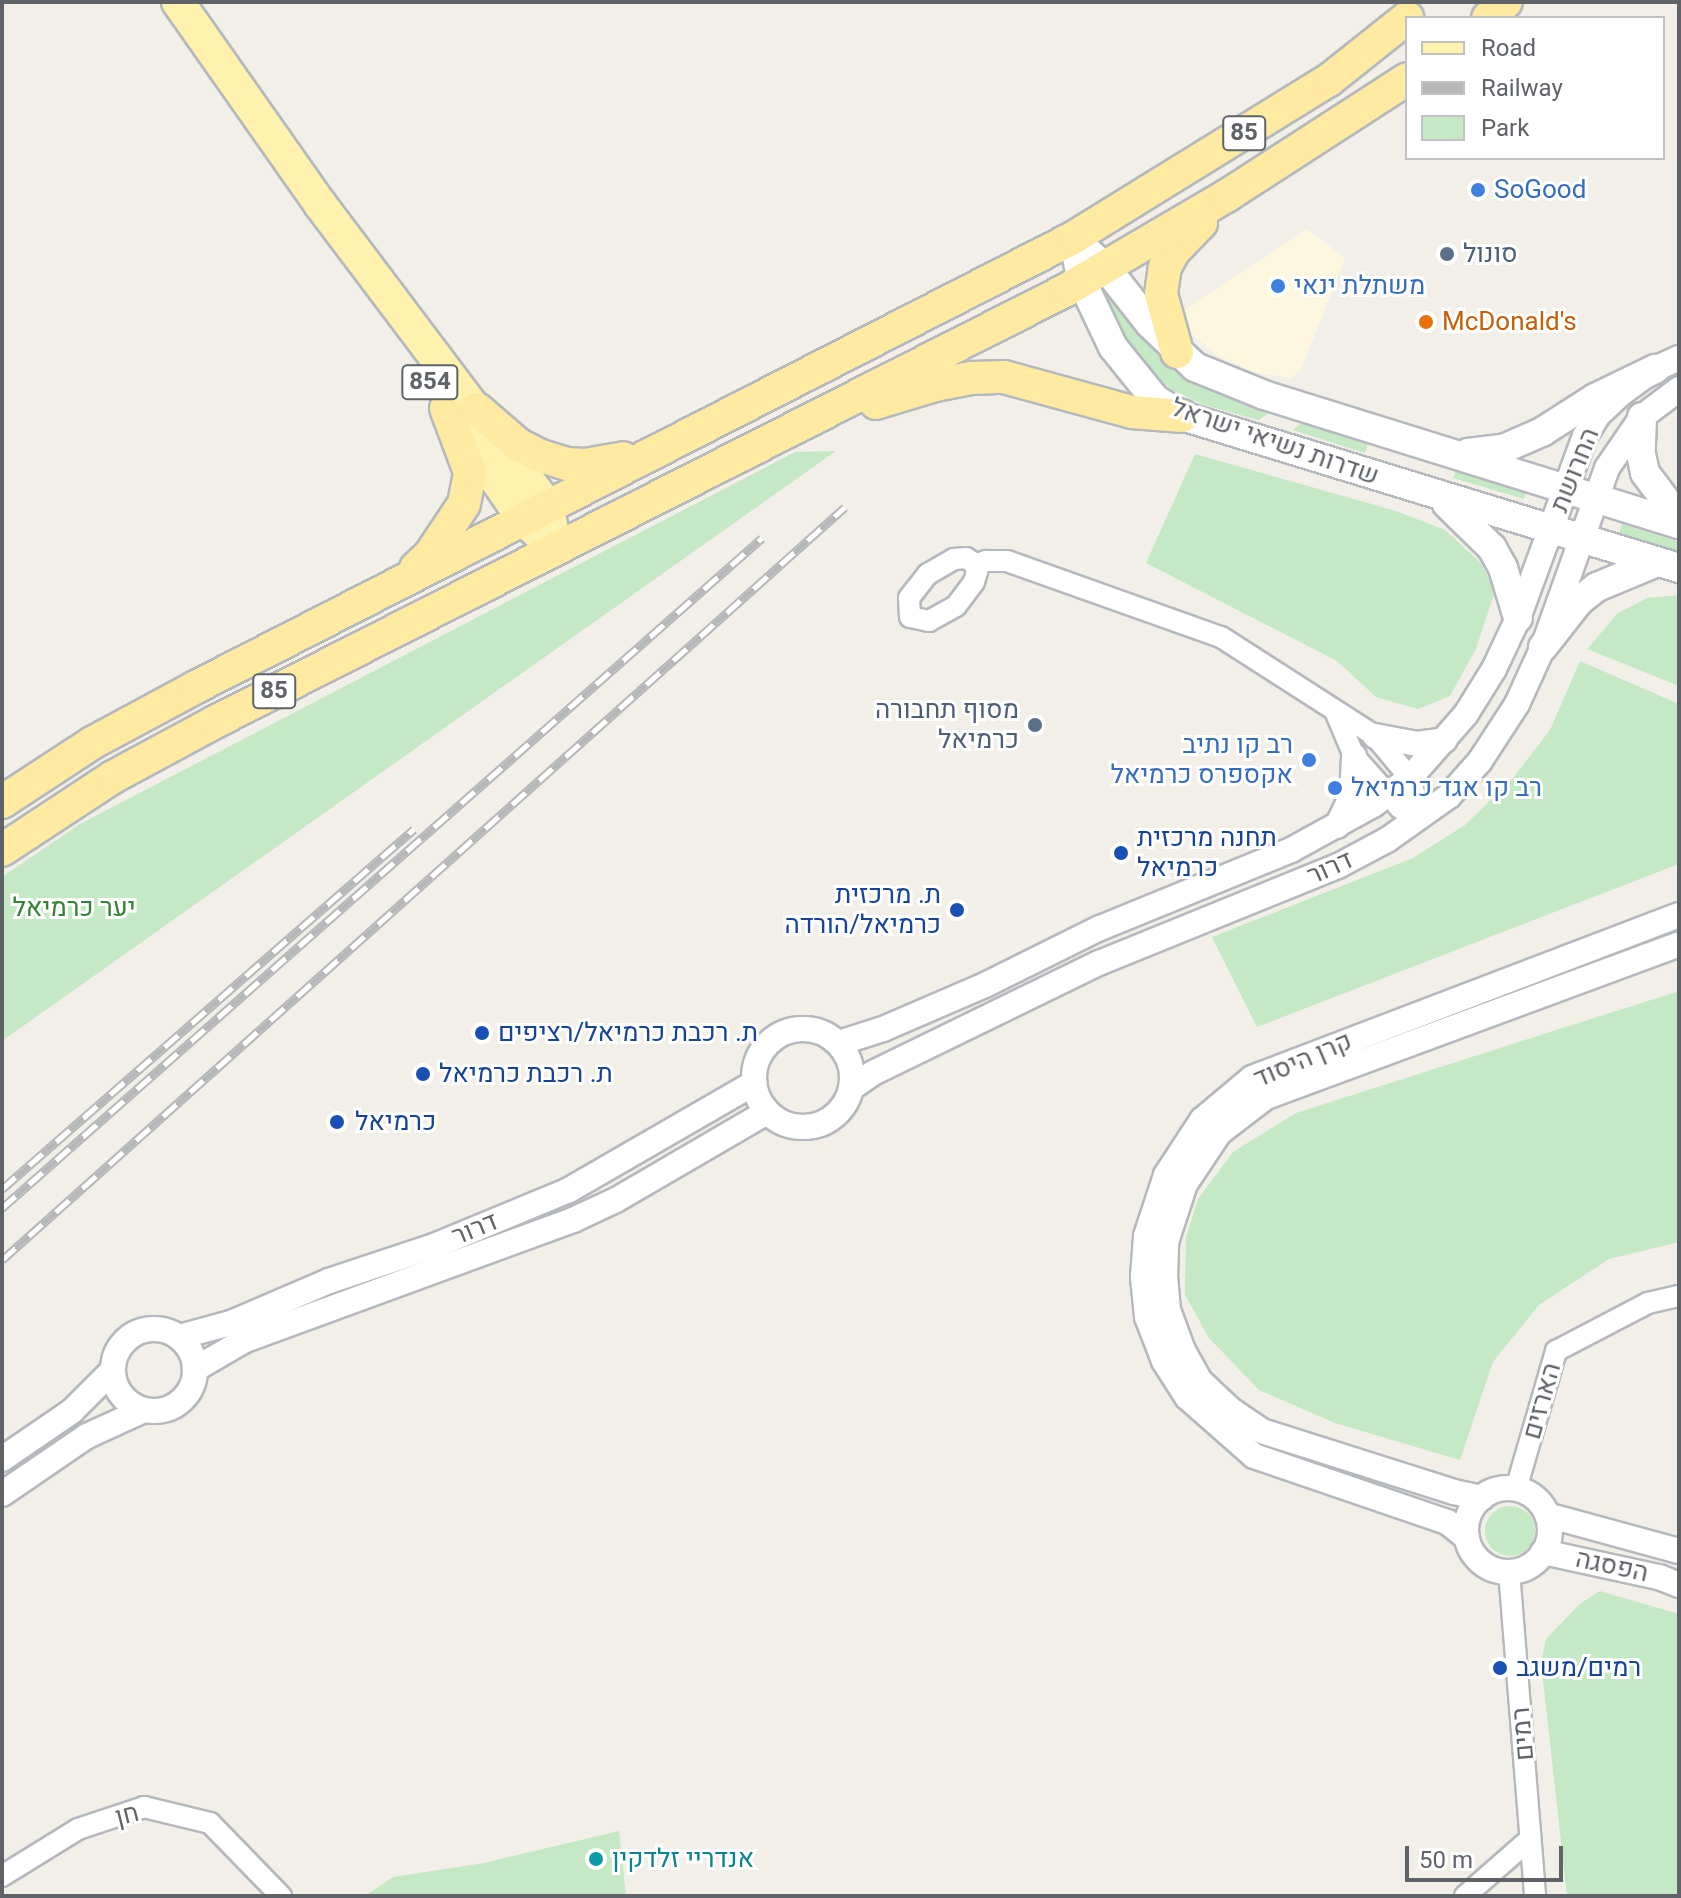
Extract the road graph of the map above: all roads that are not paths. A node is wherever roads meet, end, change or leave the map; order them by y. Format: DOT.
graph roads {
  1 [pos="178,2"];
  2 [pos="1428,2"];
  3 [pos="1506,2"];
  4 [pos="1410,16"];
  5 [pos="1490,16"];
  6 [pos="1405,20"];
  7 [pos="1405,80"];
  8 [pos="1228,195"];
  9 [pos="1073,238"];
  10 [pos="1094,275"];
  11 [pos="1177,352"];
  12 [pos="1667,364"];
  13 [pos="1679,389"];
  14 [pos="462,408"];
  15 [pos="1182,416"];
  16 [pos="1642,417"];
  17 [pos="785,432"];
  18 [pos="672,445"];
  19 [pos="1458,454"];
  20 [pos="1566,487"];
  21 [pos="1437,496"];
  22 [pos="1595,496"];
  23 [pos="536,513"];
  24 [pos="1679,521"];
  25 [pos="1551,529"];
  26 [pos="1580,538"];
  27 [pos="555,548"];
  28 [pos="975,565"];
  29 [pos="1668,565"];
  30 [pos="402,581"];
  31 [pos="1518,618"];
  32 [pos="1543,647"];
  33 [pos="1335,711"];
  34 [pos="1375,736"];
  35 [pos="1445,740"];
  36 [pos="1354,756"];
  37 [pos="1410,778"];
  38 [pos="1388,794"];
  39 [pos="2,802"];
  40 [pos="1421,818"];
  41 [pos="1336,827"];
  42 [pos="2,850"];
  43 [pos="1679,915"];
  44 [pos="1679,944"];
  45 [pos="985,985"];
  46 [pos="994,1013"];
  47 [pos="839,1043"];
  48 [pos="754,1083"];
  49 [pos="851,1088"];
  50 [pos="767,1112"];
  51 [pos="1679,1296"];
  52 [pos="179,1337"];
  53 [pos="195,1369"];
  54 [pos="113,1370"];
  55 [pos="144,1410"];
  56 [pos="2,1459"];
  57 [pos="1516,1489"];
  58 [pos="2,1494"];
  59 [pos="1482,1498"];
  60 [pos="1547,1515"];
  61 [pos="1467,1538"];
  62 [pos="1679,1551"];
  63 [pos="1543,1552"];
  64 [pos="1509,1571"];
  65 [pos="1679,1585"];
  66 [pos="1530,1839"];
  67 [pos="2,1876"];
  68 [pos="281,1896"];
  69 [pos="1465,1896"];
  70 [pos="1535,1896"];
  1 -- 14 [label="main road, 854"];
  2 -- 4 [label="highway, 85"];
  3 -- 5 [label="highway"];
  6 -- 9 [label="highway, 85"];
  7 -- 8 [label="highway, 85"];
  8 -- 10 [label="highway, 85"];
  8 -- 11 [label="highway"];
  9 -- 10 [label="main road, שדרות נשיאי ישראל"];
  9 -- 18 [label="highway, 85"];
  10 -- 11 [label="main road, שדרות נשיאי ישראל"];
  10 -- 15 [label="main road, שדרות נשיאי ישראל"];
  10 -- 17 [label="highway, 85"];
  11 -- 19 [label="main road, שדרות נשיאי ישראל"];
  12 -- 19 [label="main road"];
  12 -- 20 [label="street, החרושת"];
  13 -- 16 [label="street, החרושת"];
  14 -- 18 [label="highway"];
  14 -- 23 [label="main road, 854"];
  14 -- 30 [label="highway"];
  15 -- 17 [label="highway"];
  15 -- 21 [label="main road, שדרות נשיאי ישראל"];
  16 -- 22 [label="street, החרושת"];
  16 -- 24 [label="main road"];
  17 -- 27 [label="highway, 85"];
  18 -- 23 [label="highway, 85"];
  19 -- 20 [label="main road, שדרות נשיאי ישראל"];
  20 -- 22 [label="main road, שדרות נשיאי ישראל"];
  20 -- 25 [label="street, החרושת"];
  21 -- 25 [label="main road, שדרות נשיאי ישראל"];
  21 -- 31 [label="main road"];
  22 -- 24 [label="main road, שדרות נשיאי ישראל"];
  22 -- 26 [label="street, החרושת"];
  23 -- 27 [label="main road, 854"];
  23 -- 30 [label="highway, 85"];
  25 -- 26 [label="main road, שדרות נשיאי ישראל"];
  25 -- 31 [label="street, דרור"];
  26 -- 29 [label="main road, שדרות נשיאי ישראל"];
  26 -- 32 [label="street, דרור"];
  27 -- 42 [label="highway, 85"];
  28 -- 33 [label="street"];
  29 -- 32 [label="main road"];
  30 -- 39 [label="highway, 85"];
  31 -- 35 [label="street, דרור"];
  32 -- 40 [label="street, דרור"];
  33 -- 34 [label="street"];
  33 -- 36 [label="street"];
  34 -- 35 [label="street"];
  34 -- 37 [label="street"];
  35 -- 37 [label="street, דרור"];
  36 -- 38 [label="street"];
  36 -- 41 [label="street"];
  37 -- 38 [label="street, דרור"];
  37 -- 40 [label="street"];
  38 -- 40 [label="street"];
  38 -- 41 [label="street, דרור"];
  40 -- 46 [label="street, דרור"];
  41 -- 45 [label="street, דרור"];
  43 -- 61 [label="street, קרן היסוד"];
  44 -- 59 [label="street, קרן היסוד"];
  45 -- 46 [label="street"];
  45 -- 47 [label="street, דרור"];
  46 -- 49 [label="street, דרור"];
  47 -- 48 [label="street"];
  47 -- 49 [label="street"];
  48 -- 50 [label="street"];
  48 -- 52 [label="street, דרור"];
  49 -- 50 [label="street"];
  50 -- 53 [label="street, דרור"];
  51 -- 57 [label="street, הארזים"];
  52 -- 53 [label="street"];
  52 -- 54 [label="street"];
  53 -- 55 [label="street"];
  54 -- 55 [label="street"];
  54 -- 56 [label="street"];
  55 -- 58 [label="street"];
  57 -- 59 [label="street"];
  57 -- 60 [label="street"];
  59 -- 61 [label="street"];
  60 -- 62 [label="street, הפסגה"];
  60 -- 63 [label="street"];
  61 -- 64 [label="street"];
  63 -- 64 [label="street"];
  63 -- 65 [label="street, הפסגה"];
  64 -- 66 [label="street, רמים"];
  66 -- 69 [label="street"];
  66 -- 70 [label="street, רמים"];
  67 -- 68 [label="street, חן"];
}
